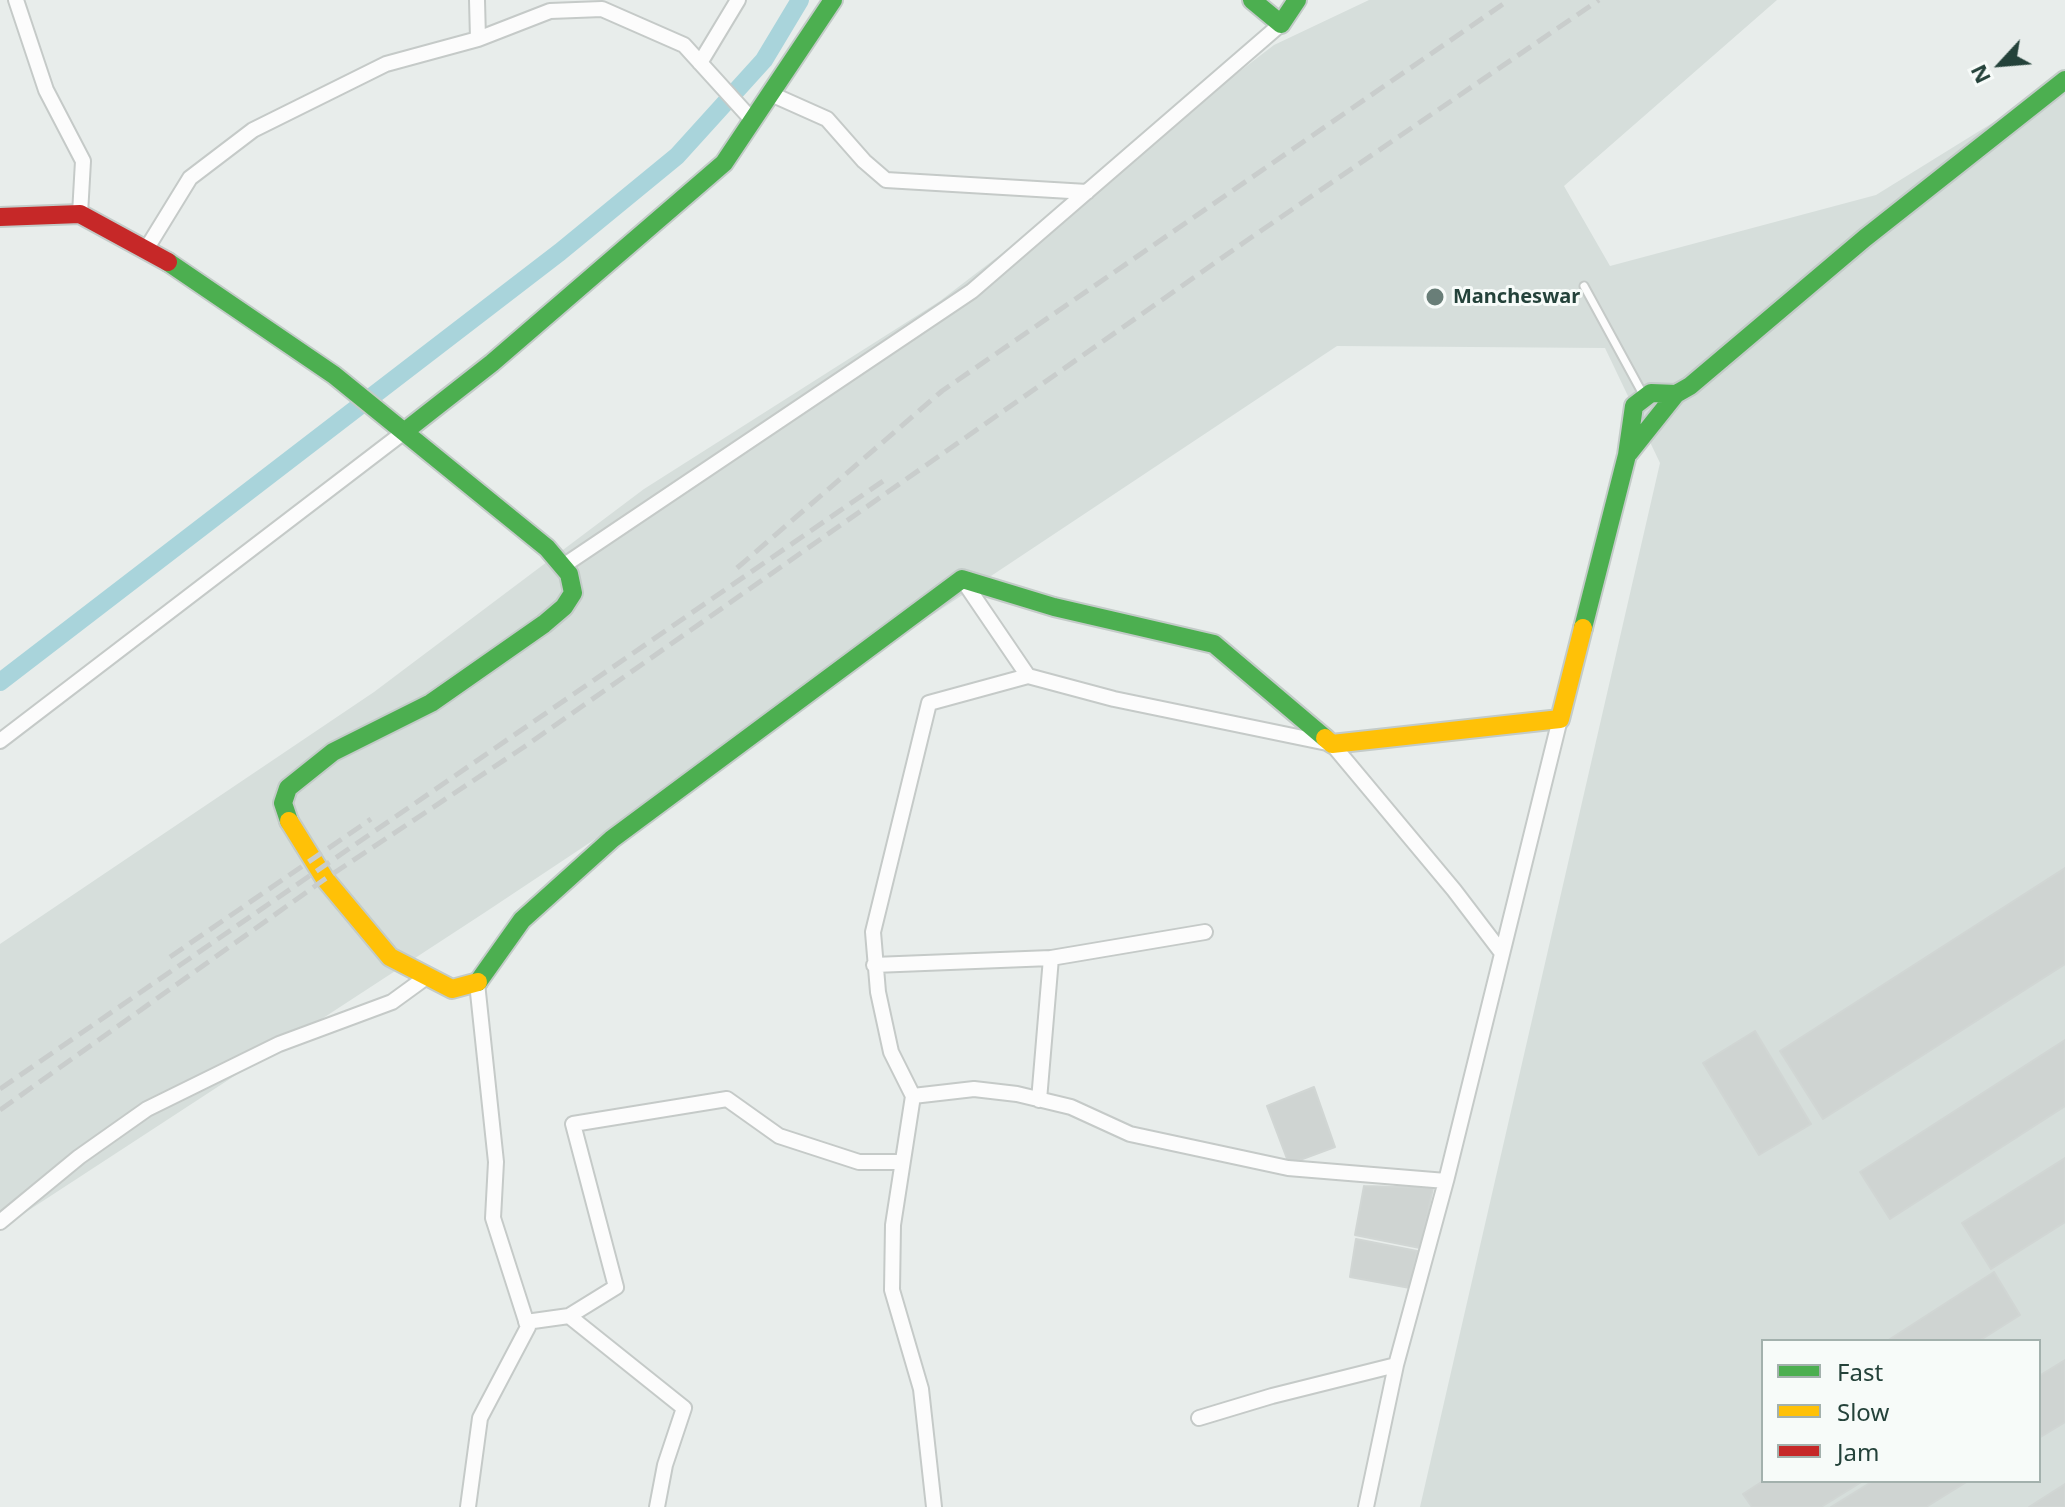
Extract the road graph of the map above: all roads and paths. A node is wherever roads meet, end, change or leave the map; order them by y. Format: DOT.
graph roads {
  1 [pos="16,0"];
  2 [pos="477,0"];
  3 [pos="738,0"];
  4 [pos="833,0"];
  5 [pos="1252,0"];
  6 [pos="1297,0"];
  7 [pos="1281,24"];
  8 [pos="478,39"];
  9 [pos="702,65"];
  10 [pos="2065,80"];
  11 [pos="771,94"];
  12 [pos="752,120"];
  13 [pos="1087,192"];
  14 [pos="80,214"];
  15 [pos="0,217"];
  16 [pos="147,248"];
  17 [pos="1584,286"];
  18 [pos="1676,394"];
  19 [pos="1645,398"];
  20 [pos="404,432"];
  21 [pos="1627,455"];
  22 [pos="563,566"];
  23 [pos="962,579"];
  24 [pos="1028,676"];
  25 [pos="1560,719"];
  26 [pos="0,741"];
  27 [pos="1332,744"];
  28 [pos="1205,932"];
  29 [pos="1502,953"];
  30 [pos="1051,958"];
  31 [pos="874,965"];
  32 [pos="425,978"];
  33 [pos="477,983"];
  34 [pos="913,1096"];
  35 [pos="1039,1100"];
  36 [pos="902,1162"];
  37 [pos="1446,1181"];
  38 [pos="0,1222"];
  39 [pos="569,1316"];
  40 [pos="526,1322"];
  41 [pos="1396,1365"];
  42 [pos="1199,1418"];
  43 [pos="468,1507"];
  44 [pos="657,1507"];
  45 [pos="934,1507"];
  46 [pos="1366,1507"];
  1 -- 14 [label="street"];
  2 -- 8 [label="street"];
  3 -- 9 [label="street"];
  4 -- 11 [label="street"];
  5 -- 7 [label="street"];
  6 -- 7 [label="street"];
  7 -- 13 [label="street"];
  8 -- 9 [label="street"];
  8 -- 16 [label="street"];
  9 -- 12 [label="street"];
  10 -- 18 [label="street"];
  11 -- 12 [label="street"];
  11 -- 13 [label="street"];
  12 -- 20 [label="street"];
  13 -- 22 [label="street"];
  14 -- 15 [label="street"];
  14 -- 16 [label="street"];
  16 -- 20 [label="street"];
  17 -- 19 [label="lane"];
  18 -- 19 [label="street"];
  18 -- 21 [label="street"];
  19 -- 21 [label="street"];
  20 -- 22 [label="street"];
  20 -- 26 [label="street"];
  21 -- 25 [label="street"];
  22 -- 32 [label="street"];
  23 -- 24 [label="street"];
  23 -- 27 [label="street"];
  23 -- 33 [label="street"];
  24 -- 27 [label="street"];
  24 -- 31 [label="street"];
  25 -- 27 [label="street"];
  25 -- 29 [label="street"];
  27 -- 29 [label="street"];
  28 -- 30 [label="street"];
  29 -- 37 [label="street"];
  30 -- 31 [label="street"];
  30 -- 35 [label="street"];
  31 -- 34 [label="street"];
  32 -- 33 [label="street"];
  32 -- 38 [label="street"];
  33 -- 40 [label="street"];
  34 -- 35 [label="street"];
  34 -- 36 [label="street"];
  35 -- 37 [label="street"];
  36 -- 39 [label="street"];
  36 -- 45 [label="street"];
  37 -- 41 [label="street"];
  39 -- 40 [label="street"];
  39 -- 44 [label="street"];
  40 -- 43 [label="street"];
  41 -- 42 [label="street"];
  41 -- 46 [label="street"];
}
